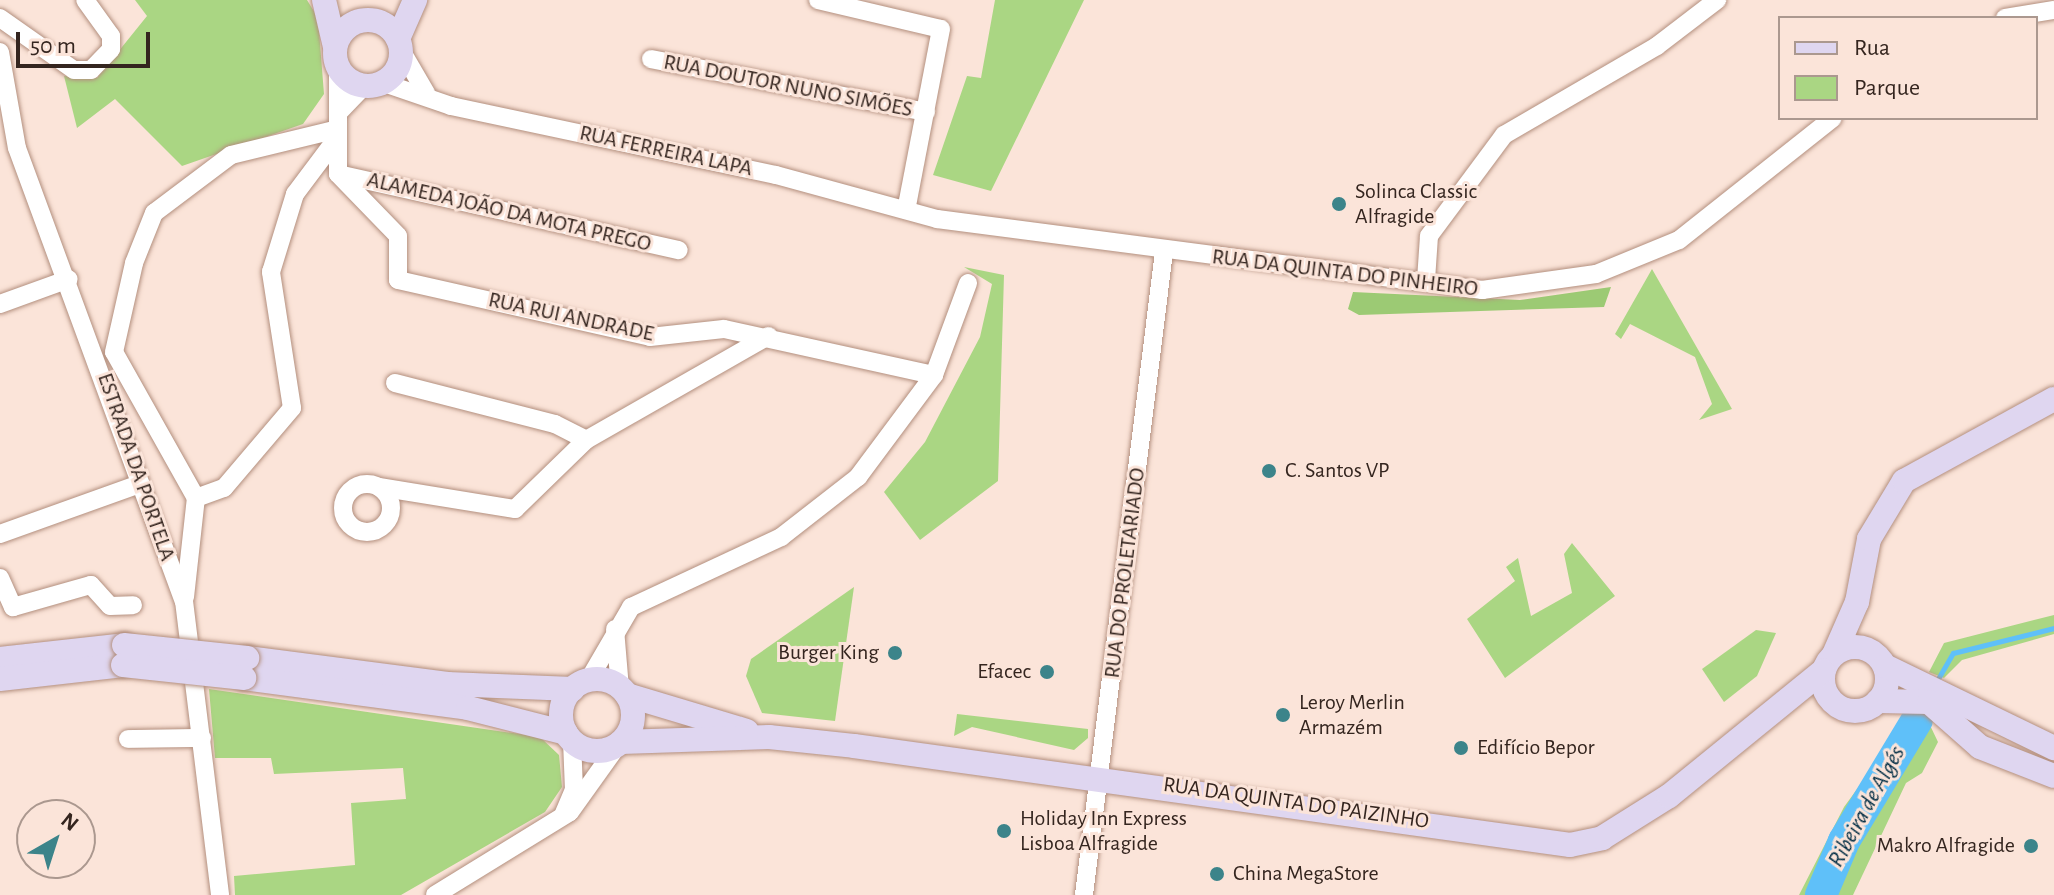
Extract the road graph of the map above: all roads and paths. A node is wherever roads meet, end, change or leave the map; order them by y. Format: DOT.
graph roads {
  1 [pos="85,0"];
  2 [pos="401,0"];
  3 [pos="415,0"];
  4 [pos="818,0"];
  5 [pos="1717,0"];
  6 [pos="326,3"];
  7 [pos="2054,10"];
  8 [pos="2017,16"];
  9 [pos="0,18"];
  10 [pos="365,22"];
  11 [pos="400,45"];
  12 [pos="0,52"];
  13 [pos="337,58"];
  14 [pos="651,59"];
  15 [pos="374,84"];
  16 [pos="426,93"];
  17 [pos="340,111"];
  18 [pos="926,112"];
  19 [pos="1831,120"];
  20 [pos="334,136"];
  21 [pos="17,148"];
  22 [pos="0,159"];
  23 [pos="338,174"];
  24 [pos="906,210"];
  25 [pos="679,250"];
  26 [pos="1164,252"];
  27 [pos="69,279"];
  28 [pos="1426,280"];
  29 [pos="968,283"];
  30 [pos="0,304"];
  31 [pos="117,318"];
  32 [pos="85,321"];
  33 [pos="768,336"];
  34 [pos="934,375"];
  35 [pos="395,383"];
  36 [pos="2054,399"];
  37 [pos="586,440"];
  38 [pos="140,484"];
  39 [pos="379,487"];
  40 [pos="196,498"];
  41 [pos="0,534"];
  42 [pos="0,578"];
  43 [pos="184,601"];
  44 [pos="1857,602"];
  45 [pos="133,605"];
  46 [pos="6,610"];
  47 [pos="615,629"];
  48 [pos="124,655"];
  49 [pos="0,659"];
  50 [pos="1879,659"];
  51 [pos="1829,662"];
  52 [pos="246,668"];
  53 [pos="0,679"];
  54 [pos="580,685"];
  55 [pos="624,691"];
  56 [pos="1878,701"];
  57 [pos="1833,703"];
  58 [pos="1782,711"];
  59 [pos="569,737"];
  60 [pos="769,737"];
  61 [pos="202,738"];
  62 [pos="128,739"];
  63 [pos="619,744"];
  64 [pos="2054,748"];
  65 [pos="1101,776"];
  66 [pos="2054,776"];
  67 [pos="557,822"];
  68 [pos="220,895"];
  69 [pos="435,895"];
  70 [pos="1084,895"];
  1 -- 9 [label="street"];
  2 -- 10 [label="street"];
  3 -- 11 [label="street"];
  4 -- 18 [label="street"];
  5 -- 28 [label="street"];
  6 -- 10 [label="street"];
  6 -- 13 [label="street"];
  7 -- 8 [label="street"];
  10 -- 11 [label="street"];
  10 -- 13 [label="street"];
  11 -- 15 [label="street"];
  11 -- 16 [label="street"];
  12 -- 21 [label="street, ESTRADA DA PORTELA"];
  13 -- 15 [label="street"];
  13 -- 17 [label="street"];
  14 -- 18 [label="street, RUA DOUTOR NUNO SIMÕES"];
  15 -- 16 [label="street, RUA FERREIRA LAPA"];
  15 -- 17 [label="street"];
  16 -- 24 [label="street, RUA FERREIRA LAPA"];
  17 -- 20 [label="street"];
  18 -- 24 [label="street"];
  19 -- 28 [label="street, RUA DA QUINTA DO PINHEIRO"];
  20 -- 23 [label="street"];
  20 -- 31 [label="street"];
  20 -- 40 [label="street"];
  21 -- 22 [label="street"];
  21 -- 27 [label="street, ESTRADA DA PORTELA"];
  23 -- 25 [label="street, ALAMEDA JOÃO DA MOTA PREGO"];
  23 -- 33 [label="street, RUA RUI ANDRADE"];
  24 -- 26 [label="street, RUA DA QUINTA DO PINHEIRO"];
  26 -- 28 [label="street, RUA DA QUINTA DO PINHEIRO"];
  26 -- 65 [label="street, RUA DO PROLETARIADO"];
  27 -- 30 [label="street"];
  27 -- 32 [label="street, ESTRADA DA PORTELA"];
  29 -- 34 [label="street"];
  31 -- 32 [label="street"];
  31 -- 40 [label="street"];
  32 -- 38 [label="street, ESTRADA DA PORTELA"];
  33 -- 34 [label="street, RUA RUI ANDRADE"];
  33 -- 37 [label="street"];
  34 -- 47 [label="street"];
  35 -- 37 [label="street"];
  36 -- 44 [label="street"];
  37 -- 39 [label="street"];
  38 -- 41 [label="street"];
  38 -- 43 [label="street, ESTRADA DA PORTELA"];
  40 -- 43 [label="street"];
  42 -- 46 [label="street"];
  43 -- 61 [label="street, ESTRADA DA PORTELA"];
  44 -- 50 [label="street"];
  44 -- 51 [label="street"];
  45 -- 46 [label="street"];
  47 -- 54 [label="street"];
  47 -- 55 [label="street"];
  48 -- 49 [label="street"];
  48 -- 52 [label="street, bridge"];
  48 -- 53 [label="street"];
  50 -- 51 [label="street"];
  50 -- 56 [label="street"];
  50 -- 64 [label="street"];
  51 -- 57 [label="street"];
  51 -- 58 [label="street, RUA DA QUINTA DO PAIZINHO"];
  52 -- 54 [label="street"];
  52 -- 59 [label="street"];
  54 -- 55 [label="street"];
  54 -- 59 [label="street"];
  55 -- 60 [label="street, RUA DA QUINTA DO PAIZINHO"];
  55 -- 63 [label="street"];
  56 -- 57 [label="street, RUA DA QUINTA DO PAIZINHO"];
  56 -- 66 [label="street"];
  57 -- 58 [label="street, RUA DA QUINTA DO PAIZINHO"];
  58 -- 65 [label="street, RUA DA QUINTA DO PAIZINHO"];
  59 -- 63 [label="street"];
  59 -- 67 [label="street"];
  60 -- 63 [label="street, RUA DA QUINTA DO PAIZINHO"];
  60 -- 65 [label="street, RUA DA QUINTA DO PAIZINHO"];
  61 -- 62 [label="street"];
  61 -- 68 [label="street, ESTRADA DA PORTELA"];
  63 -- 67 [label="street"];
  65 -- 70 [label="street, RUA DO PROLETARIADO"];
  67 -- 69 [label="street"];
}
